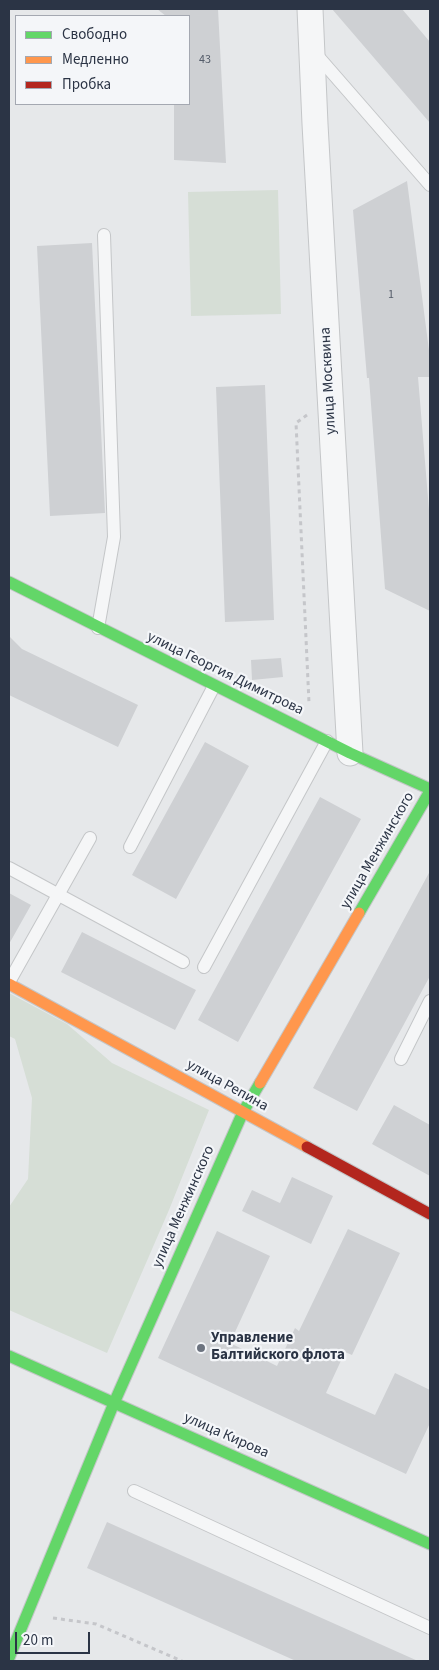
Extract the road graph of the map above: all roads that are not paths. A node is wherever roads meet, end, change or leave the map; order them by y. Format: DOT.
graph roads {
  1 [pos="310,9"];
  2 [pos="311,49"];
  3 [pos="430,184"];
  4 [pos="104,235"];
  5 [pos="9,582"];
  6 [pos="98,628"];
  7 [pos="214,686"];
  8 [pos="327,741"];
  9 [pos="350,753"];
  10 [pos="430,790"];
  11 [pos="90,838"];
  12 [pos="130,846"];
  13 [pos="9,868"];
  14 [pos="58,895"];
  15 [pos="183,962"];
  16 [pos="204,967"];
  17 [pos="9,983"];
  18 [pos="430,1001"];
  19 [pos="401,1059"];
  20 [pos="243,1112"];
  21 [pos="430,1214"];
  22 [pos="9,1356"];
  23 [pos="114,1403"];
  24 [pos="134,1491"];
  25 [pos="430,1544"];
  26 [pos="430,1628"];
  27 [pos="9,1658"];
  1 -- 2 [label="street, улица Москвина"];
  2 -- 3 [label="lane"];
  2 -- 9 [label="street, улица Москвина"];
  4 -- 6 [label="lane"];
  5 -- 6 [label="street, улица Георгия Димитрова"];
  6 -- 7 [label="street, улица Георгия Димитрова"];
  7 -- 8 [label="street, улица Георгия Димитрова"];
  7 -- 12 [label="lane"];
  8 -- 9 [label="street, улица Георгия Димитрова"];
  8 -- 16 [label="lane"];
  9 -- 10 [label="street, улица Георгия Димитрова"];
  10 -- 20 [label="street, улица Менжинского"];
  11 -- 14 [label="lane"];
  13 -- 14 [label="lane"];
  14 -- 15 [label="lane"];
  14 -- 17 [label="lane"];
  17 -- 20 [label="street, улица Репина"];
  18 -- 19 [label="lane"];
  20 -- 21 [label="street, улица Репина"];
  20 -- 23 [label="street, улица Менжинского"];
  22 -- 23 [label="street, улица Кирова"];
  23 -- 25 [label="street, улица Кирова"];
  23 -- 27 [label="street, улица Менжинского"];
  24 -- 26 [label="lane"];
}
